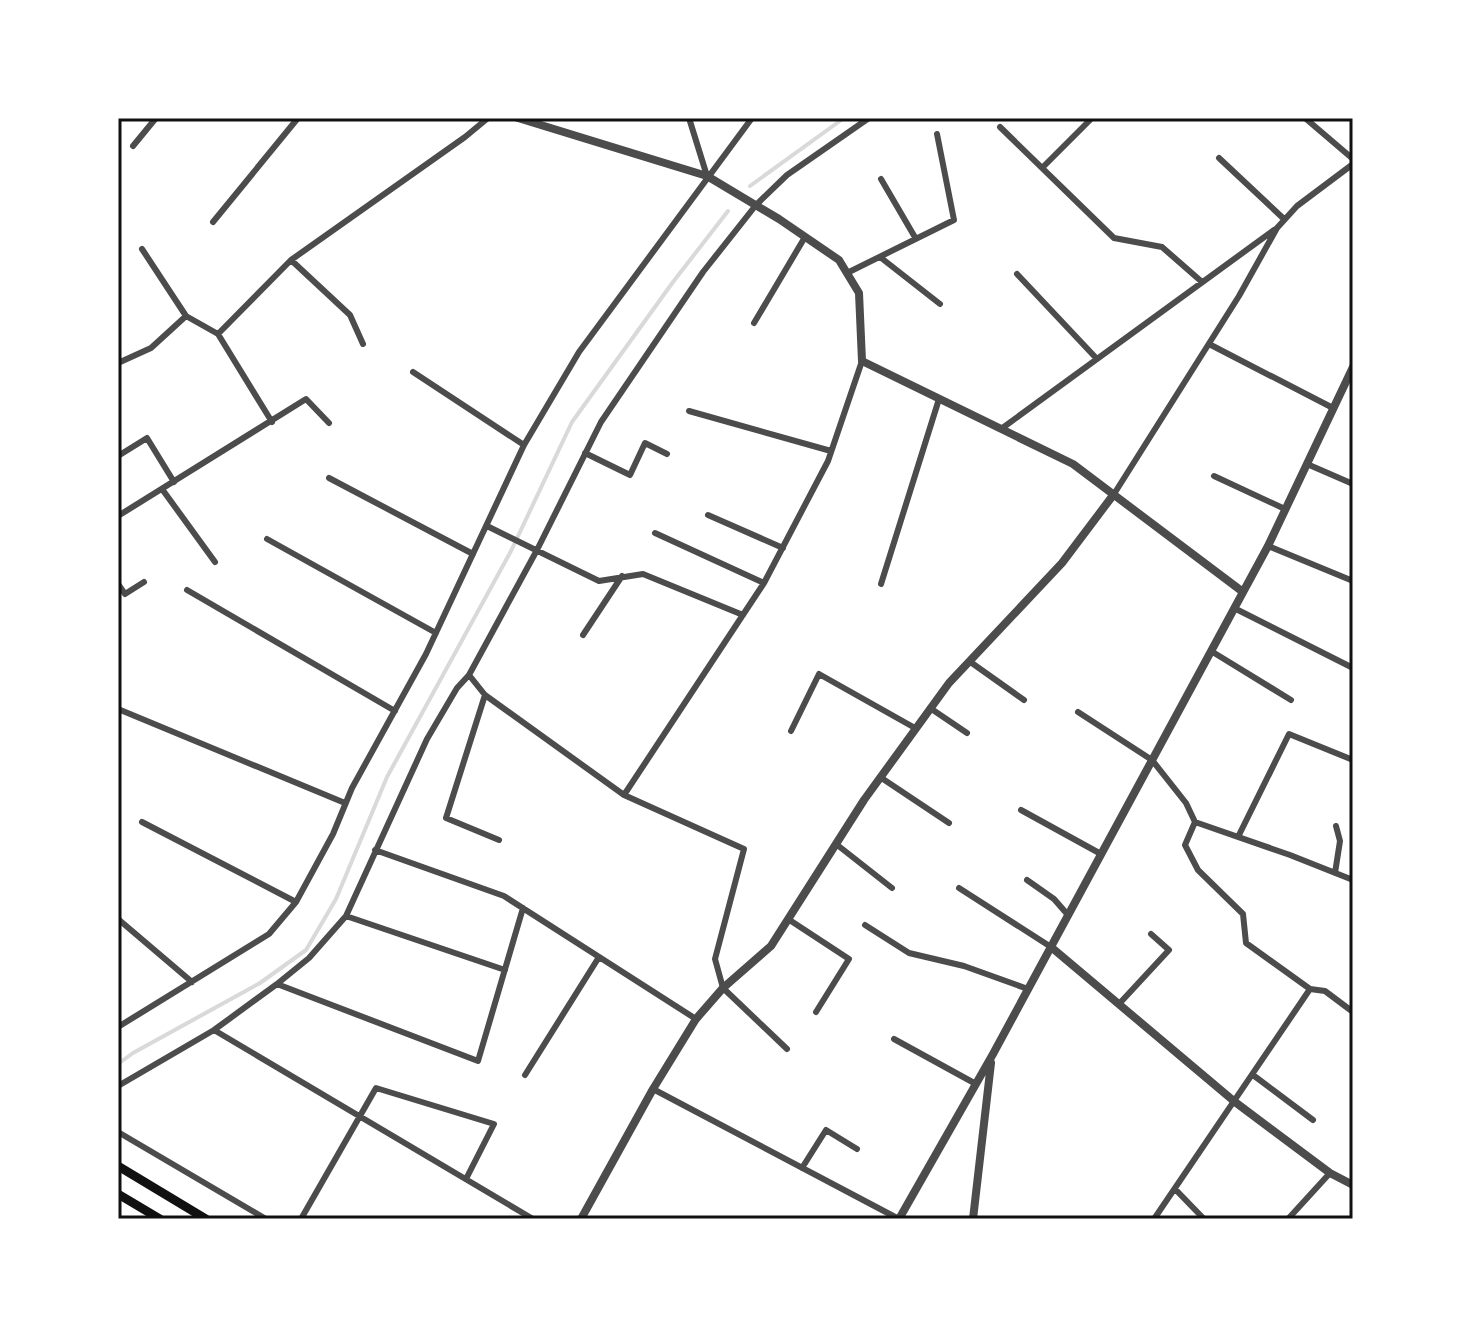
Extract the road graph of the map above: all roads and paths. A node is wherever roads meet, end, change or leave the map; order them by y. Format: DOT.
graph roads {
  1 [pos="156,118"];
  2 [pos="298,118"];
  3 [pos="488,118"];
  4 [pos="518,118"];
  5 [pos="689,118"];
  6 [pos="752,118"];
  7 [pos="869,118"];
  8 [pos="1305,118"];
  9 [pos="1090,120"];
  10 [pos="1000,127"];
  11 [pos="937,134"];
  12 [pos="133,146"];
  13 [pos="1219,158"];
  14 [pos="1353,161"];
  15 [pos="1042,168"];
  16 [pos="707,176"];
  17 [pos="881,179"];
  18 [pos="756,205"];
  19 [pos="1284,219"];
  20 [pos="213,222"];
  21 [pos="1277,228"];
  22 [pos="805,237"];
  23 [pos="916,239"];
  24 [pos="142,249"];
  25 [pos="880,257"];
  26 [pos="291,260"];
  27 [pos="847,273"];
  28 [pos="1017,274"];
  29 [pos="1202,282"];
  30 [pos="940,304"];
  31 [pos="186,316"];
  32 [pos="754,323"];
  33 [pos="218,334"];
  34 [pos="363,344"];
  35 [pos="1209,344"];
  36 [pos="1097,359"];
  37 [pos="862,361"];
  38 [pos="118,363"];
  39 [pos="1352,370"];
  40 [pos="413,372"];
  41 [pos="939,399"];
  42 [pos="1333,408"];
  43 [pos="689,411"];
  44 [pos="272,422"];
  45 [pos="329,423"];
  46 [pos="1001,429"];
  47 [pos="524,445"];
  48 [pos="831,451"];
  49 [pos="585,453"];
  50 [pos="667,454"];
  51 [pos="118,456"];
  52 [pos="1307,464"];
  53 [pos="1214,476"];
  54 [pos="329,478"];
  55 [pos="174,482"];
  56 [pos="1353,484"];
  57 [pos="162,489"];
  58 [pos="1114,494"];
  59 [pos="1285,509"];
  60 [pos="708,515"];
  61 [pos="118,516"];
  62 [pos="487,526"];
  63 [pos="655,533"];
  64 [pos="267,539"];
  65 [pos="1268,546"];
  66 [pos="783,548"];
  67 [pos="537,550"];
  68 [pos="473,554"];
  69 [pos="215,562"];
  70 [pos="622,576"];
  71 [pos="1353,581"];
  72 [pos="144,582"];
  73 [pos="764,583"];
  74 [pos="118,584"];
  75 [pos="881,584"];
  76 [pos="187,590"];
  77 [pos="1243,592"];
  78 [pos="1234,608"];
  79 [pos="743,615"];
  80 [pos="436,633"];
  81 [pos="583,635"];
  82 [pos="1211,651"];
  83 [pos="969,661"];
  84 [pos="1353,668"];
  85 [pos="469,675"];
  86 [pos="485,695"];
  87 [pos="1024,700"];
  88 [pos="1291,700"];
  89 [pos="930,708"];
  90 [pos="118,709"];
  91 [pos="395,711"];
  92 [pos="1078,712"];
  93 [pos="915,728"];
  94 [pos="791,731"];
  95 [pos="967,733"];
  96 [pos="1152,760"];
  97 [pos="1353,760"];
  98 [pos="880,777"];
  99 [pos="624,795"];
  100 [pos="345,803"];
  101 [pos="1021,810"];
  102 [pos="142,822"];
  103 [pos="1195,822"];
  104 [pos="949,823"];
  105 [pos="1336,826"];
  106 [pos="1238,837"];
  107 [pos="499,840"];
  108 [pos="836,844"];
  109 [pos="375,850"];
  110 [pos="1101,854"];
  111 [pos="1335,873"];
  112 [pos="1027,880"];
  113 [pos="1353,880"];
  114 [pos="892,888"];
  115 [pos="959,888"];
  116 [pos="296,902"];
  117 [pos="523,908"];
  118 [pos="1068,915"];
  119 [pos="346,916"];
  120 [pos="118,919"];
  121 [pos="788,919"];
  122 [pos="865,925"];
  123 [pos="1151,934"];
  124 [pos="1051,947"];
  125 [pos="599,957"];
  126 [pos="505,970"];
  127 [pos="192,982"];
  128 [pos="277,984"];
  129 [pos="723,988"];
  130 [pos="1028,989"];
  131 [pos="1310,989"];
  132 [pos="1119,1004"];
  133 [pos="816,1012"];
  134 [pos="1353,1012"];
  135 [pos="696,1019"];
  136 [pos="118,1027"];
  137 [pos="214,1030"];
  138 [pos="894,1039"];
  139 [pos="787,1049"];
  140 [pos="993,1054"];
  141 [pos="525,1075"];
  142 [pos="1253,1075"];
  143 [pos="976,1084"];
  144 [pos="118,1086"];
  145 [pos="653,1089"];
  146 [pos="1235,1102"];
  147 [pos="358,1115"];
  148 [pos="1313,1120"];
  149 [pos="118,1132"];
  150 [pos="857,1149"];
  151 [pos="118,1166"];
  152 [pos="802,1168"];
  153 [pos="1330,1173"];
  154 [pos="466,1179"];
  155 [pos="1353,1185"];
  156 [pos="1175,1189"];
  157 [pos="118,1194"];
  158 [pos="191,1215"];
  159 [pos="160,1219"];
  160 [pos="206,1219"];
  161 [pos="266,1219"];
  162 [pos="301,1219"];
  163 [pos="533,1219"];
  164 [pos="581,1219"];
  165 [pos="899,1219"];
  166 [pos="973,1219"];
  167 [pos="1154,1219"];
  168 [pos="1204,1219"];
  169 [pos="1289,1219"];
  1 -- 12 [label="street"];
  2 -- 20 [label="street"];
  3 -- 26 [label="street"];
  4 -- 16 [label="street"];
  5 -- 16 [label="street"];
  6 -- 16 [label="street"];
  7 -- 18 [label="street"];
  8 -- 14 [label="street"];
  9 -- 15 [label="street"];
  10 -- 15 [label="street"];
  11 -- 23 [label="street"];
  13 -- 19 [label="street"];
  14 -- 19 [label="street"];
  15 -- 29 [label="street"];
  16 -- 18 [label="street"];
  16 -- 47 [label="street"];
  17 -- 23 [label="street"];
  18 -- 22 [label="street"];
  18 -- 49 [label="street"];
  19 -- 21 [label="street"];
  21 -- 29 [label="street"];
  21 -- 35 [label="street"];
  22 -- 27 [label="street"];
  22 -- 32 [label="street"];
  23 -- 25 [label="street"];
  24 -- 31 [label="street"];
  25 -- 27 [label="street"];
  25 -- 30 [label="street"];
  26 -- 33 [label="street"];
  26 -- 34 [label="street"];
  27 -- 37 [label="street"];
  28 -- 36 [label="street"];
  29 -- 36 [label="street"];
  31 -- 33 [label="street"];
  31 -- 38 [label="street"];
  33 -- 44 [label="street"];
  35 -- 42 [label="street"];
  35 -- 58 [label="street"];
  36 -- 46 [label="street"];
  37 -- 41 [label="street"];
  37 -- 48 [label="street"];
  39 -- 42 [label="street"];
  40 -- 47 [label="street"];
  41 -- 46 [label="street"];
  41 -- 75 [label="street"];
  42 -- 52 [label="street"];
  43 -- 48 [label="street"];
  44 -- 45 [label="street"];
  44 -- 55 [label="street"];
  46 -- 58 [label="street"];
  47 -- 62 [label="street"];
  48 -- 66 [label="street"];
  49 -- 50 [label="street"];
  49 -- 67 [label="street"];
  51 -- 55 [label="street"];
  52 -- 56 [label="street"];
  52 -- 59 [label="street"];
  53 -- 59 [label="street"];
  54 -- 68 [label="street"];
  55 -- 57 [label="street"];
  57 -- 61 [label="street"];
  57 -- 69 [label="street"];
  58 -- 77 [label="street"];
  58 -- 83 [label="street"];
  59 -- 65 [label="street"];
  60 -- 66 [label="street"];
  62 -- 67 [label="street"];
  62 -- 68 [label="street"];
  63 -- 73 [label="street"];
  64 -- 80 [label="street"];
  65 -- 71 [label="street"];
  65 -- 77 [label="street"];
  66 -- 73 [label="street"];
  67 -- 70 [label="street"];
  67 -- 85 [label="street"];
  68 -- 80 [label="street"];
  70 -- 79 [label="street"];
  70 -- 81 [label="street"];
  72 -- 74 [label="street"];
  73 -- 79 [label="street"];
  76 -- 91 [label="street"];
  77 -- 78 [label="street"];
  78 -- 82 [label="street"];
  78 -- 84 [label="street"];
  79 -- 99 [label="street"];
  80 -- 91 [label="street"];
  82 -- 88 [label="street"];
  82 -- 96 [label="street"];
  83 -- 87 [label="street"];
  83 -- 89 [label="street"];
  85 -- 86 [label="street"];
  85 -- 109 [label="street"];
  86 -- 99 [label="street"];
  86 -- 107 [label="street"];
  89 -- 93 [label="street"];
  89 -- 95 [label="street"];
  90 -- 100 [label="street"];
  91 -- 100 [label="street"];
  92 -- 96 [label="street"];
  93 -- 94 [label="street"];
  93 -- 98 [label="street"];
  96 -- 103 [label="street"];
  96 -- 110 [label="street"];
  97 -- 106 [label="street"];
  98 -- 104 [label="street"];
  98 -- 108 [label="street"];
  99 -- 129 [label="street"];
  100 -- 116 [label="street"];
  101 -- 110 [label="street"];
  102 -- 116 [label="street"];
  103 -- 106 [label="street"];
  103 -- 131 [label="street"];
  105 -- 111 [label="street"];
  106 -- 111 [label="street"];
  108 -- 114 [label="street"];
  108 -- 121 [label="street"];
  109 -- 117 [label="street"];
  109 -- 119 [label="street"];
  110 -- 118 [label="street"];
  111 -- 113 [label="street"];
  112 -- 118 [label="street"];
  115 -- 124 [label="street"];
  116 -- 127 [label="street"];
  117 -- 125 [label="street"];
  117 -- 126 [label="street"];
  118 -- 124 [label="street"];
  119 -- 126 [label="street"];
  119 -- 128 [label="street"];
  120 -- 127 [label="street"];
  121 -- 129 [label="street"];
  121 -- 133 [label="street"];
  122 -- 130 [label="street"];
  123 -- 132 [label="street"];
  124 -- 130 [label="street"];
  124 -- 132 [label="street"];
  125 -- 135 [label="street"];
  125 -- 141 [label="street"];
  126 -- 128 [label="street"];
  127 -- 136 [label="street"];
  128 -- 137 [label="street"];
  129 -- 135 [label="street"];
  129 -- 139 [label="street"];
  130 -- 140 [label="street"];
  131 -- 134 [label="street"];
  131 -- 142 [label="street"];
  132 -- 146 [label="street"];
  135 -- 145 [label="street"];
  137 -- 144 [label="street"];
  137 -- 147 [label="street"];
  138 -- 143 [label="street"];
  140 -- 143 [label="street"];
  140 -- 166 [label="street"];
  142 -- 146 [label="street"];
  142 -- 148 [label="street"];
  143 -- 165 [label="street"];
  145 -- 152 [label="street"];
  145 -- 164 [label="street"];
  146 -- 153 [label="street"];
  146 -- 156 [label="street"];
  147 -- 154 [label="street"];
  147 -- 154 [label="street"];
  147 -- 162 [label="street"];
  149 -- 161 [label="street"];
  150 -- 152 [label="street"];
  151 -- 158 [label="main road"];
  152 -- 165 [label="street"];
  153 -- 155 [label="street"];
  153 -- 169 [label="street"];
  154 -- 163 [label="street"];
  156 -- 167 [label="street"];
  156 -- 168 [label="street"];
  157 -- 159 [label="main road"];
  158 -- 160 [label="main road"];
}
